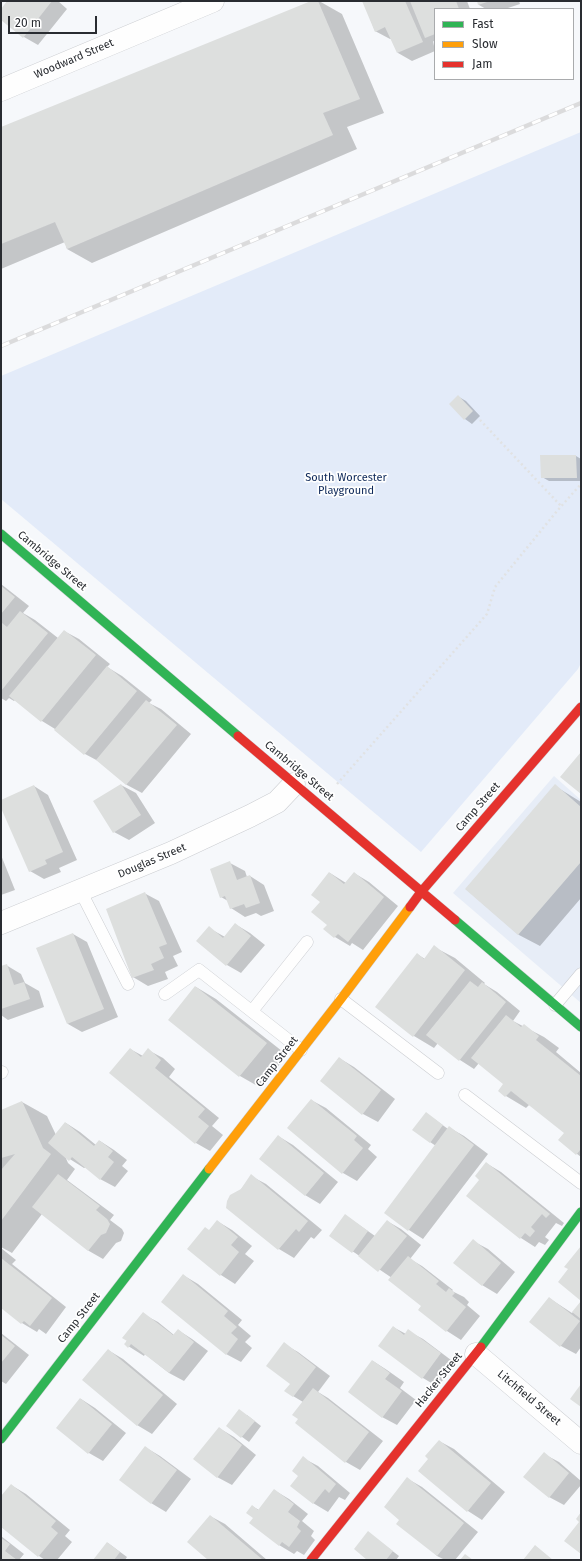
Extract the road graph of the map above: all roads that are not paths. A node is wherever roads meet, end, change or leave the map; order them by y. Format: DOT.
graph roads {
  1 [pos="213,1"];
  2 [pos="2,88"];
  3 [pos="1,534"];
  4 [pos="581,706"];
  5 [pos="294,784"];
  6 [pos="80,890"];
  7 [pos="421,892"];
  8 [pos="1,923"];
  9 [pos="308,942"];
  10 [pos="581,974"];
  11 [pos="128,984"];
  12 [pos="165,994"];
  13 [pos="341,999"];
  14 [pos="555,1005"];
  15 [pos="252,1011"];
  16 [pos="581,1027"];
  17 [pos="301,1050"];
  18 [pos="438,1073"];
  19 [pos="465,1095"];
  20 [pos="581,1183"];
  21 [pos="581,1212"];
  22 [pos="476,1354"];
  23 [pos="1,1439"];
  24 [pos="581,1443"];
  25 [pos="313,1560"];
  1 -- 2 [label="street, Woodward Street"];
  3 -- 5 [label="street, Cambridge Street"];
  4 -- 7 [label="street, Camp Street"];
  5 -- 6 [label="street, Douglas Street"];
  5 -- 7 [label="street, Cambridge Street"];
  6 -- 8 [label="street, Douglas Street"];
  6 -- 11 [label="lane"];
  7 -- 13 [label="street, Camp Street"];
  7 -- 14 [label="street, Cambridge Street"];
  9 -- 15 [label="lane"];
  10 -- 14 [label="lane"];
  12 -- 15 [label="lane"];
  13 -- 17 [label="street, Camp Street"];
  13 -- 18 [label="lane"];
  14 -- 16 [label="street, Cambridge Street"];
  15 -- 17 [label="lane"];
  17 -- 23 [label="street, Camp Street"];
  19 -- 20 [label="lane"];
  21 -- 22 [label="street, Hacker Street"];
  22 -- 24 [label="street, Litchfield Street"];
  22 -- 25 [label="street, Hacker Street"];
}
